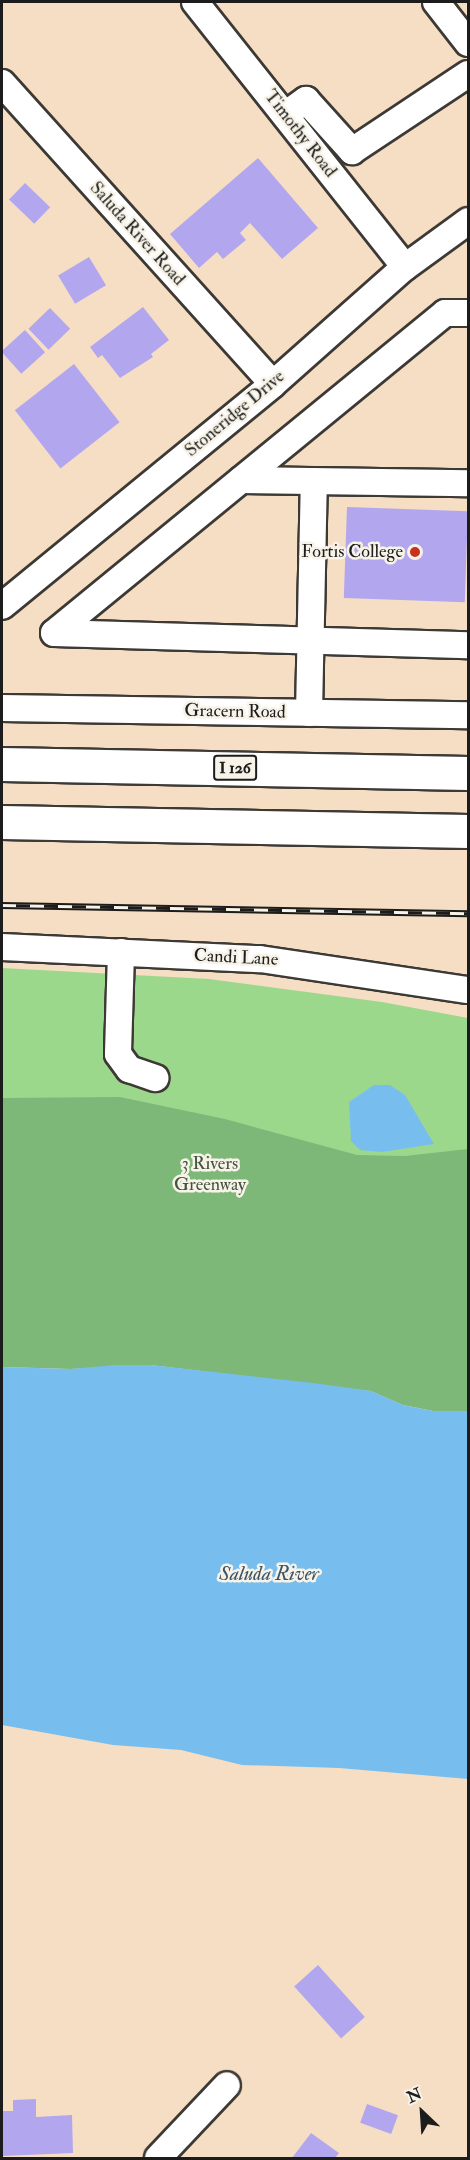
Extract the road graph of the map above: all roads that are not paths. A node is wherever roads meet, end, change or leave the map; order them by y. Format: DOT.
graph roads {
  1 [pos="195,2"];
  2 [pos="436,2"];
  3 [pos="468,43"];
  4 [pos="468,74"];
  5 [pos="2,83"];
  6 [pos="285,115"];
  7 [pos="468,221"];
  8 [pos="405,267"];
  9 [pos="468,313"];
  10 [pos="273,384"];
  11 [pos="241,480"];
  12 [pos="314,481"];
  13 [pos="468,483"];
  14 [pos="2,606"];
  15 [pos="310,640"];
  16 [pos="468,645"];
  17 [pos="2,708"];
  18 [pos="309,713"];
  19 [pos="468,715"];
  20 [pos="2,764"];
  21 [pos="468,773"];
  22 [pos="2,822"];
  23 [pos="468,831"];
  24 [pos="2,947"];
  25 [pos="121,952"];
  26 [pos="468,990"];
  27 [pos="155,1078"];
  28 [pos="227,2085"];
  29 [pos="158,2158"];
  1 -- 6 [label="street, Timothy Road"];
  2 -- 3 [label="street"];
  4 -- 6 [label="street"];
  5 -- 10 [label="street, Saluda River Road"];
  6 -- 8 [label="street, Timothy Road"];
  7 -- 8 [label="street, Stoneridge Drive"];
  8 -- 10 [label="street, Stoneridge Drive"];
  9 -- 11 [label="street"];
  10 -- 14 [label="street, Stoneridge Drive"];
  11 -- 12 [label="street"];
  11 -- 15 [label="street"];
  12 -- 13 [label="street"];
  12 -- 15 [label="street"];
  15 -- 16 [label="street"];
  15 -- 18 [label="street"];
  17 -- 18 [label="street, Gracern Road"];
  18 -- 19 [label="street, Gracern Road"];
  20 -- 21 [label="highway, I 126"];
  22 -- 23 [label="highway"];
  24 -- 25 [label="street, Candi Lane"];
  25 -- 26 [label="street, Candi Lane"];
  25 -- 27 [label="street"];
  28 -- 29 [label="street"];
}
